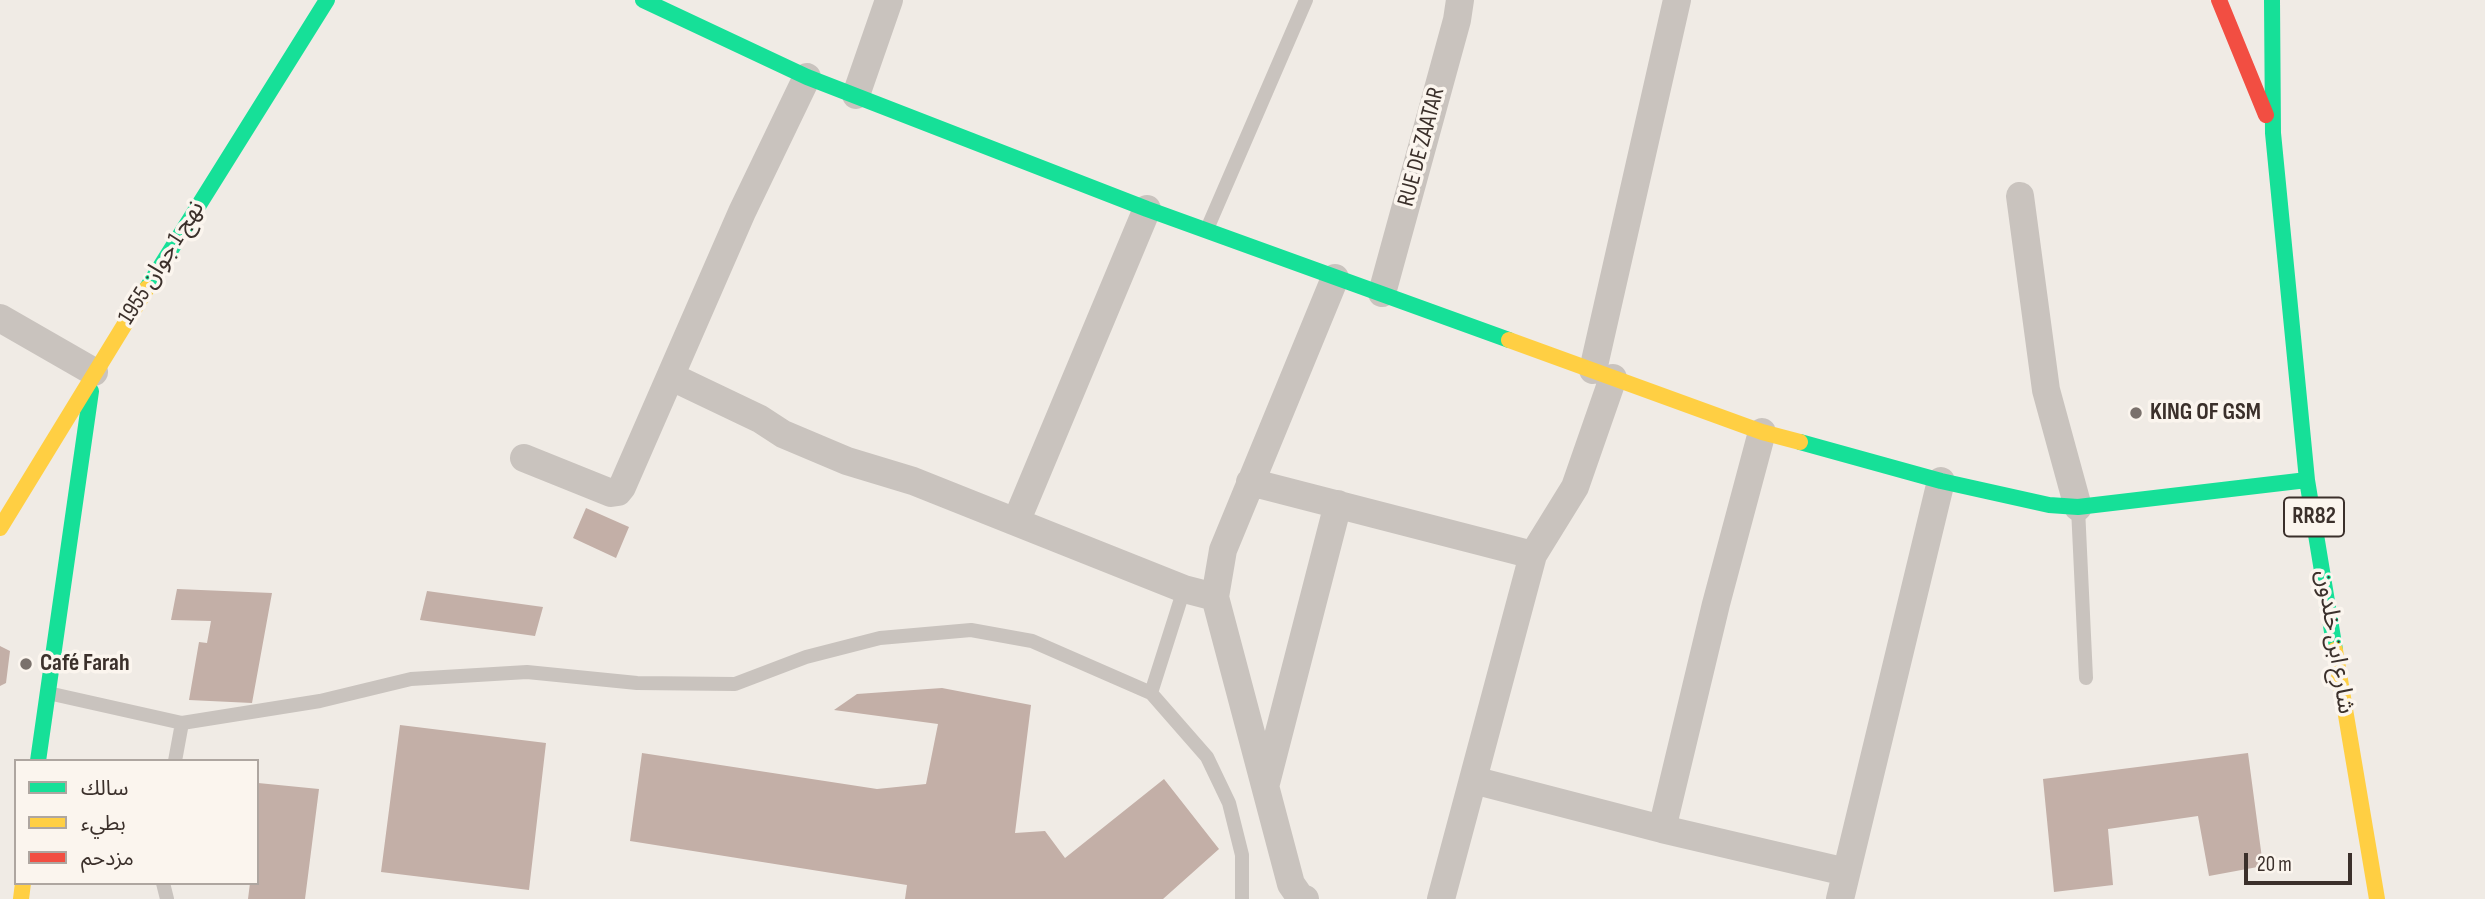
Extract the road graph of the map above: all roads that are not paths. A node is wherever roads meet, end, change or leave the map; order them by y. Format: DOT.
graph roads {
  1 [pos="327,0"];
  2 [pos="643,0"];
  3 [pos="889,0"];
  4 [pos="1306,0"];
  5 [pos="1460,0"];
  6 [pos="1677,0"];
  7 [pos="2219,0"];
  8 [pos="2272,0"];
  9 [pos="807,77"];
  10 [pos="856,95"];
  11 [pos="2273,133"];
  12 [pos="2020,196"];
  13 [pos="1147,209"];
  14 [pos="1206,230"];
  15 [pos="1335,278"];
  16 [pos="1382,293"];
  17 [pos="0,318"];
  18 [pos="94,372"];
  19 [pos="1603,374"];
  20 [pos="672,377"];
  21 [pos="1762,432"];
  22 [pos="524,458"];
  23 [pos="2307,480"];
  24 [pos="1941,481"];
  25 [pos="1250,482"];
  26 [pos="1338,504"];
  27 [pos="2078,507"];
  28 [pos="1016,522"];
  29 [pos="0,528"];
  30 [pos="1533,555"];
  31 [pos="1184,589"];
  32 [pos="1215,597"];
  33 [pos="2086,678"];
  34 [pos="47,693"];
  35 [pos="1151,693"];
  36 [pos="182,723"];
  37 [pos="38,759"];
  38 [pos="176,759"];
  39 [pos="1473,780"];
  40 [pos="1265,786"];
  41 [pos="1661,829"];
  42 [pos="1843,886"];
  43 [pos="1242,899"];
  44 [pos="1305,899"];
  45 [pos="1441,899"];
  46 [pos="2377,899"];
  1 -- 18 [label="street, نهج 1 جوان 1955"];
  2 -- 9 [label="street"];
  3 -- 10 [label="street"];
  4 -- 14 [label="lane"];
  5 -- 16 [label="street, RUE DE ZAATAR"];
  6 -- 19 [label="street"];
  7 -- 11 [label="street, شارع ابن خلدون / RR82"];
  8 -- 11 [label="street, شارع ابن خلدون / RR82"];
  9 -- 10 [label="street"];
  9 -- 20 [label="street"];
  10 -- 13 [label="street"];
  11 -- 23 [label="street, شارع ابن خلدون / RR82"];
  12 -- 27 [label="street"];
  13 -- 14 [label="street"];
  13 -- 28 [label="street"];
  14 -- 15 [label="street"];
  15 -- 16 [label="street"];
  15 -- 25 [label="street"];
  16 -- 19 [label="street"];
  17 -- 18 [label="street"];
  18 -- 29 [label="street, نهج 1 جوان 1955"];
  18 -- 34 [label="street"];
  19 -- 21 [label="street"];
  19 -- 30 [label="street"];
  20 -- 22 [label="street"];
  20 -- 28 [label="street"];
  21 -- 24 [label="street"];
  21 -- 41 [label="street"];
  23 -- 27 [label="street"];
  23 -- 46 [label="street, شارع ابن خلدون / RR82"];
  24 -- 27 [label="street"];
  24 -- 42 [label="street"];
  25 -- 26 [label="street"];
  25 -- 32 [label="street"];
  26 -- 30 [label="street"];
  26 -- 40 [label="street"];
  27 -- 33 [label="lane"];
  28 -- 31 [label="street"];
  30 -- 39 [label="street"];
  31 -- 32 [label="street"];
  31 -- 35 [label="lane"];
  32 -- 40 [label="street"];
  34 -- 36 [label="lane"];
  34 -- 37 [label="street"];
  35 -- 36 [label="lane"];
  35 -- 43 [label="lane"];
  36 -- 38 [label="lane"];
  39 -- 41 [label="street"];
  39 -- 45 [label="street"];
  40 -- 44 [label="street"];
  41 -- 42 [label="street"];
}
